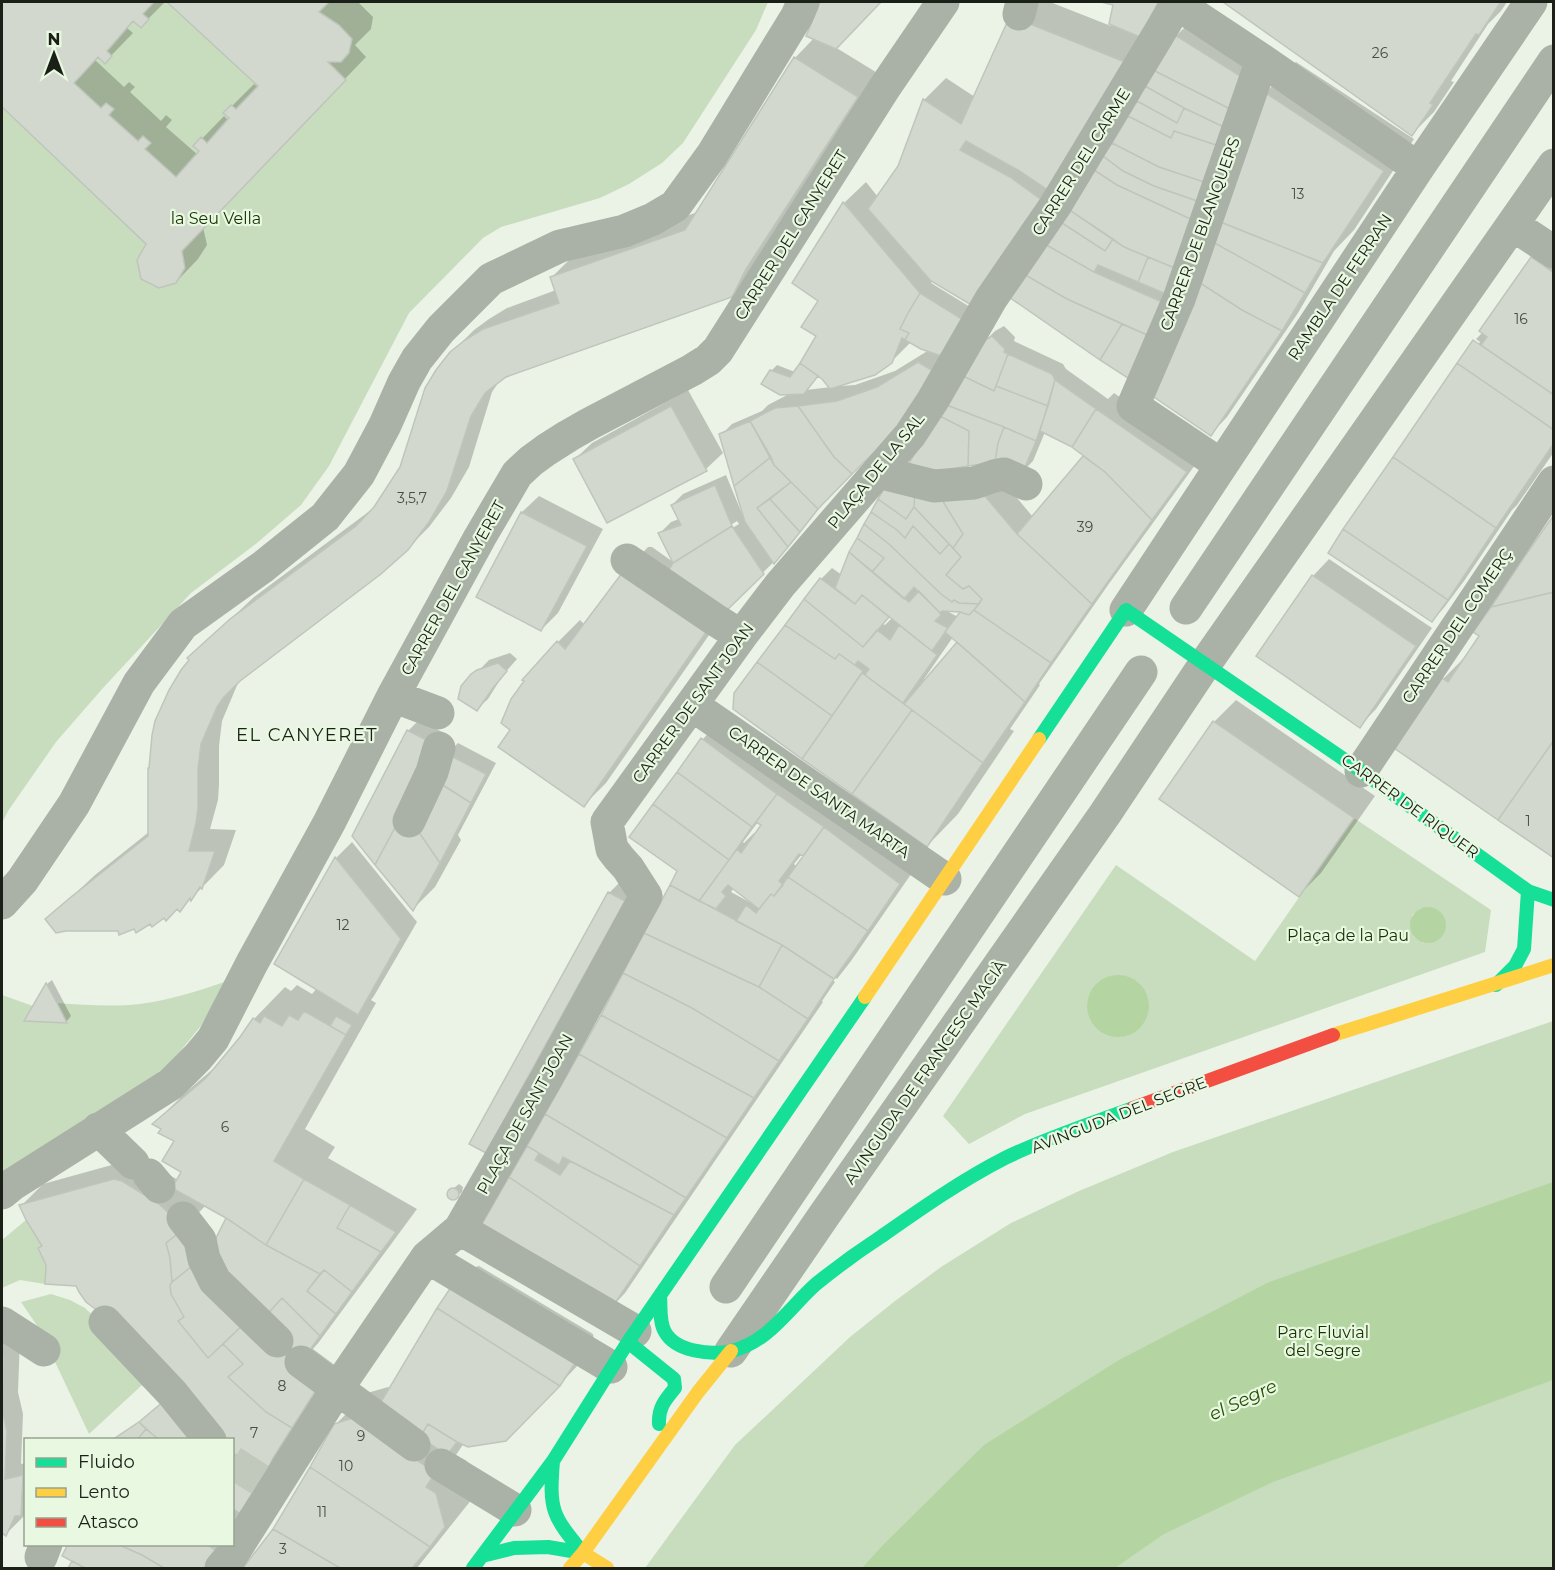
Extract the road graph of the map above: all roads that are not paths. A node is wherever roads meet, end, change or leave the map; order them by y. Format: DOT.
graph roads {
  1 [pos="803,2"];
  2 [pos="1177,2"];
  3 [pos="1531,2"];
  4 [pos="939,4"];
  5 [pos="1262,60"];
  6 [pos="1554,61"];
  7 [pos="1554,165"];
  8 [pos="1418,168"];
  9 [pos="1513,225"];
  10 [pos="1554,252"];
  11 [pos="980,320"];
  12 [pos="1221,465"];
  13 [pos="878,472"];
  14 [pos="1554,482"];
  15 [pos="1026,484"];
  16 [pos="627,560"];
  17 [pos="780,585"];
  18 [pos="1186,608"];
  19 [pos="1126,610"];
  20 [pos="741,636"];
  21 [pos="1205,664"];
  22 [pos="1141,672"];
  23 [pos="393,696"];
  24 [pos="692,705"];
  25 [pos="438,713"];
  26 [pos="439,748"];
  27 [pos="1361,771"];
  28 [pos="409,821"];
  29 [pos="607,822"];
  30 [pos="945,879"];
  31 [pos="1527,891"];
  32 [pos="1554,900"];
  33 [pos="2,903"];
  34 [pos="1554,965"];
  35 [pos="1496,985"];
  36 [pos="98,1129"];
  37 [pos="147,1175"];
  38 [pos="5,1194"];
  39 [pos="183,1218"];
  40 [pos="460,1229"];
  41 [pos="427,1257"];
  42 [pos="726,1287"];
  43 [pos="660,1296"];
  44 [pos="105,1322"];
  45 [pos="2,1323"];
  46 [pos="44,1350"];
  47 [pos="731,1351"];
  48 [pos="623,1352"];
  49 [pos="337,1389"];
  50 [pos="658,1397"];
  51 [pos="680,1417"];
  52 [pos="208,1438"];
  53 [pos="661,1444"];
  54 [pos="414,1445"];
  55 [pos="553,1461"];
  56 [pos="441,1465"];
  57 [pos="515,1510"];
  58 [pos="583,1553"];
  59 [pos="482,1556"];
  60 [pos="221,1569"];
  61 [pos="473,1569"];
  62 [pos="570,1569"];
  63 [pos="607,1569"];
  1 -- 33 [label="street"];
  2 -- 5 [label="street"];
  2 -- 11 [label="street, CARRER DEL CARME"];
  3 -- 8 [label="street, RAMBLA DE FERRAN"];
  4 -- 23 [label="street, CARRER DEL CANYERET"];
  5 -- 8 [label="street"];
  5 -- 12 [label="street, CARRER DE BLANQUERS"];
  6 -- 18 [label="street"];
  7 -- 9 [label="street"];
  8 -- 12 [label="street, RAMBLA DE FERRAN"];
  9 -- 10 [label="street"];
  9 -- 21 [label="street"];
  11 -- 13 [label="street, PLAÇA DE LA SAL"];
  12 -- 19 [label="street, RAMBLA DE FERRAN"];
  13 -- 15 [label="street"];
  13 -- 17 [label="street, PLAÇA DE LA SAL"];
  14 -- 27 [label="street, CARRER DEL COMERÇ"];
  16 -- 20 [label="street"];
  17 -- 20 [label="street, CARRER DE SANT JOAN"];
  19 -- 21 [label="main road"];
  19 -- 30 [label="main road"];
  20 -- 24 [label="street, CARRER DE SANT JOAN"];
  21 -- 27 [label="main road, CARRER DE RIQUER"];
  21 -- 47 [label="street, AVINGUDA DE FRANCESC MACIÀ"];
  22 -- 42 [label="street"];
  23 -- 25 [label="street"];
  23 -- 36 [label="street, CARRER DEL CANYERET"];
  24 -- 29 [label="street, CARRER DE SANT JOAN"];
  24 -- 30 [label="street, CARRER DE SANTA MARTA"];
  26 -- 28 [label="street"];
  27 -- 31 [label="main road, CARRER DE RIQUER"];
  29 -- 40 [label="street, PLAÇA DE SANT JOAN"];
  30 -- 43 [label="main road"];
  31 -- 32 [label="main road"];
  31 -- 35 [label="main road"];
  34 -- 35 [label="main road, AVINGUDA DEL SEGRE"];
  35 -- 47 [label="main road, AVINGUDA DEL SEGRE"];
  36 -- 37 [label="street"];
  36 -- 38 [label="street, CARRER DEL CANYERET"];
  39 -- 49 [label="street"];
  40 -- 41 [label="street, PLAÇA DE SANT JOAN"];
  40 -- 48 [label="street"];
  41 -- 48 [label="street"];
  41 -- 49 [label="street, PLAÇA DE SANT JOAN"];
  43 -- 47 [label="main road"];
  43 -- 48 [label="main road"];
  44 -- 52 [label="street"];
  45 -- 46 [label="street"];
  47 -- 51 [label="main road, AVINGUDA DE FRANCESC MACIÀ"];
  48 -- 50 [label="main road"];
  48 -- 55 [label="main road"];
  49 -- 54 [label="street"];
  49 -- 60 [label="street, PLAÇA DE SANT JOAN"];
  50 -- 51 [label="main road"];
  50 -- 53 [label="main road"];
  51 -- 53 [label="main road, AVINGUDA DE FRANCESC MACIÀ"];
  53 -- 58 [label="main road, AVINGUDA DE FRANCESC MACIÀ"];
  55 -- 57 [label="main road"];
  55 -- 58 [label="main road"];
  56 -- 57 [label="street"];
  57 -- 59 [label="main road"];
  58 -- 59 [label="main road"];
  58 -- 62 [label="main road, AVINGUDA DE FRANCESC MACIÀ"];
  58 -- 63 [label="main road"];
  59 -- 61 [label="main road"];
}
